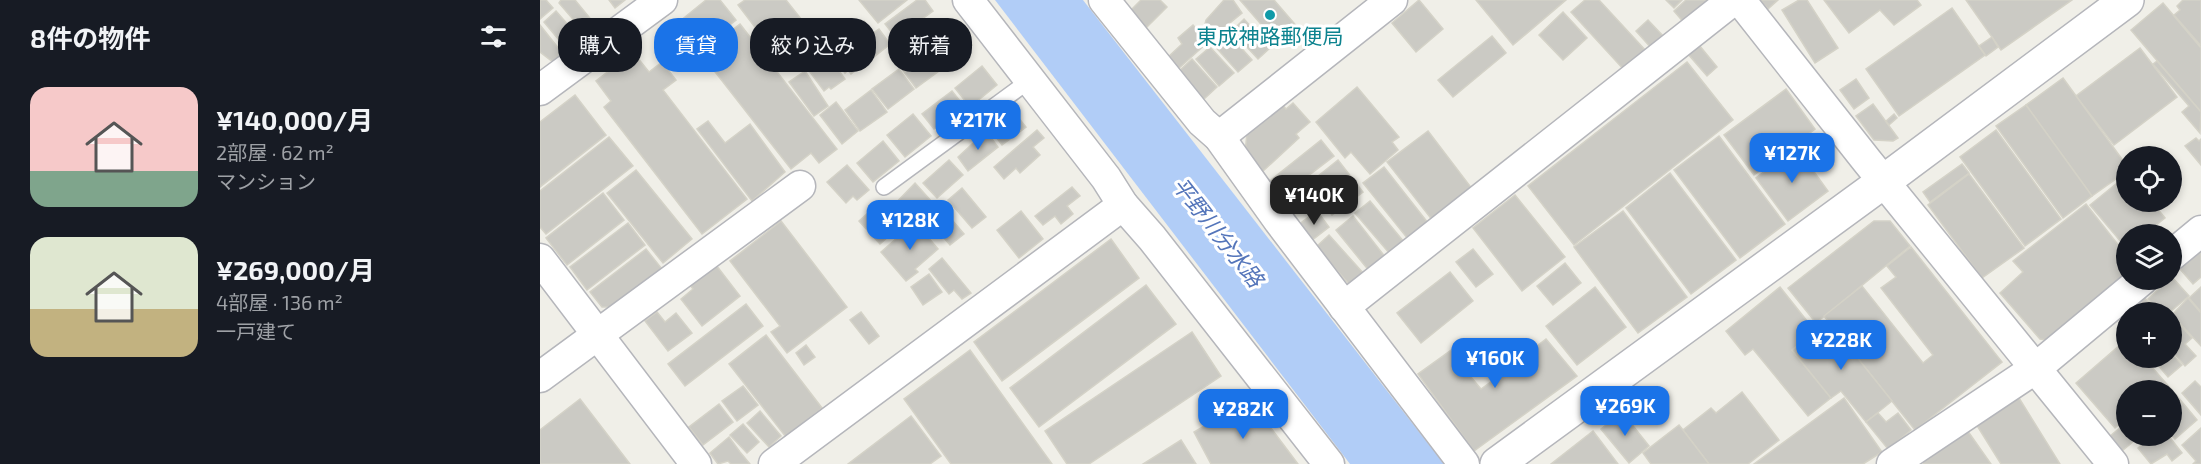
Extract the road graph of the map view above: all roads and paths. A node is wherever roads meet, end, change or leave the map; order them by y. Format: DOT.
graph roads {
  1 [pos="662,0"];
  2 [pos="968,0"];
  3 [pos="1104,0"];
  4 [pos="1392,0"];
  5 [pos="1733,0"];
  6 [pos="1740,0"];
  7 [pos="2127,0"];
  8 [pos="1030,80"];
  9 [pos="540,90"];
  10 [pos="1219,136"];
  11 [pos="1883,182"];
  12 [pos="800,186"];
  13 [pos="884,187"];
  14 [pos="1123,205"];
  15 [pos="2201,231"];
  16 [pos="2182,247"];
  17 [pos="540,259"];
  18 [pos="2131,290"];
  19 [pos="1344,307"];
  20 [pos="596,335"];
  21 [pos="2036,368"];
  22 [pos="540,377"];
  23 [pos="696,464"];
  24 [pos="774,464"];
  25 [pos="1329,464"];
  26 [pos="1464,464"];
  27 [pos="1497,464"];
  28 [pos="1892,464"];
  29 [pos="2113,464"];
  1 -- 9 [label="street"];
  2 -- 8 [label="street"];
  3 -- 10 [label="street"];
  4 -- 10 [label="street"];
  5 -- 19 [label="street"];
  6 -- 11 [label="street"];
  7 -- 11 [label="street"];
  8 -- 13 [label="lane"];
  8 -- 14 [label="street"];
  10 -- 19 [label="street"];
  11 -- 21 [label="street"];
  11 -- 27 [label="street"];
  12 -- 20 [label="street"];
  14 -- 24 [label="street"];
  14 -- 25 [label="street"];
  15 -- 16 [label="street"];
  17 -- 20 [label="street"];
  18 -- 21 [label="street"];
  19 -- 26 [label="street"];
  20 -- 22 [label="street"];
  20 -- 23 [label="street"];
  21 -- 28 [label="street"];
  21 -- 29 [label="street"];
}
